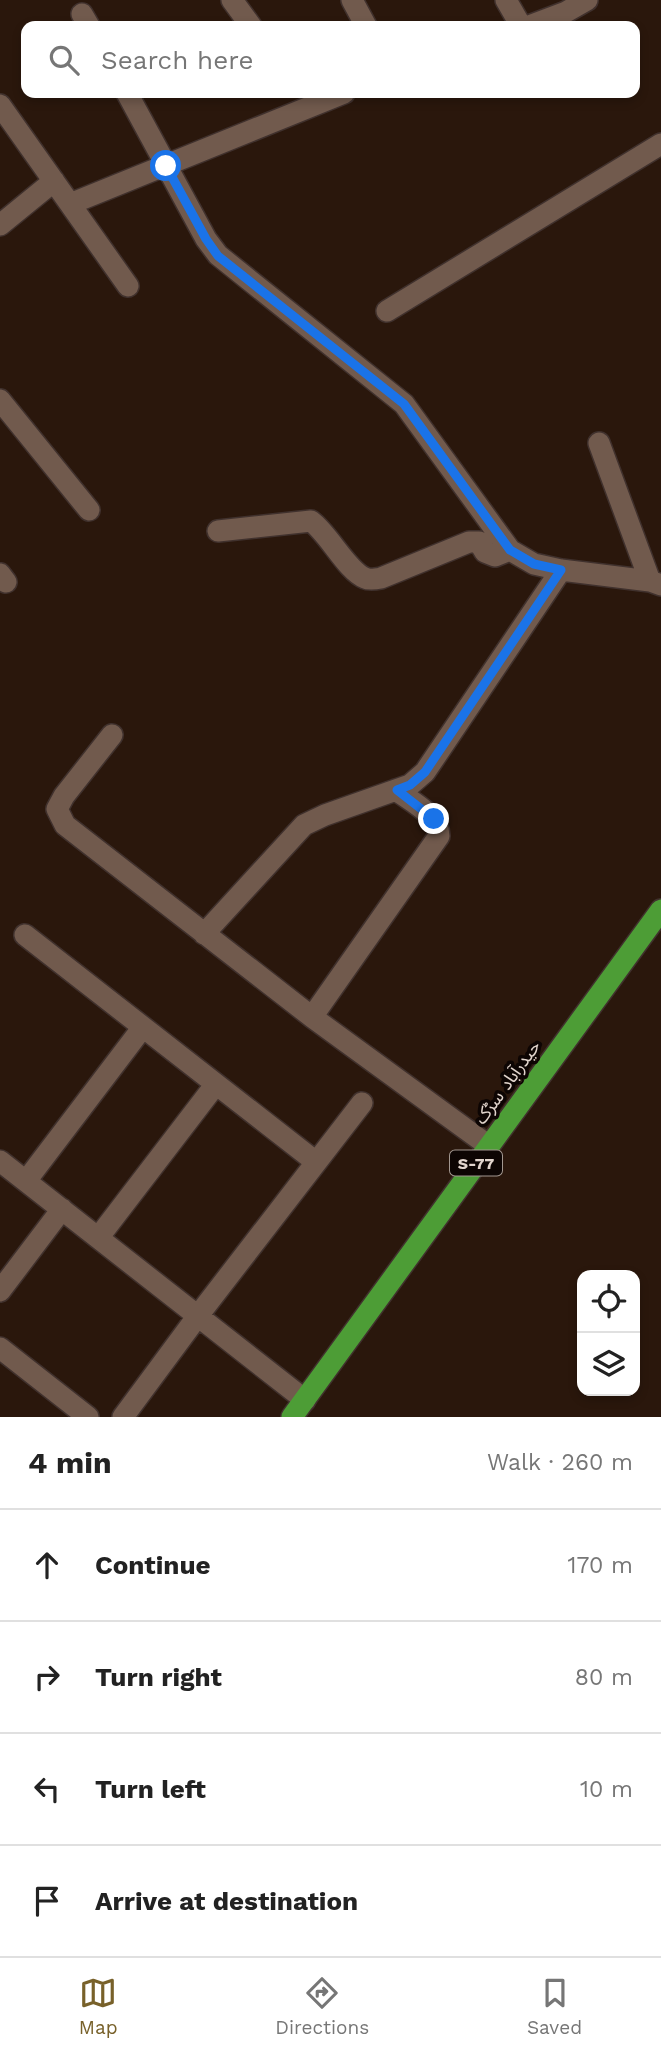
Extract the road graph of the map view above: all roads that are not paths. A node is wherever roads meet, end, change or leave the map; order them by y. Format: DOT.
graph roads {
  1 [pos="232,0"];
  2 [pos="352,0"];
  3 [pos="506,0"];
  4 [pos="587,0"];
  5 [pos="247,21"];
  6 [pos="363,21"];
  7 [pos="518,21"];
  8 [pos="542,21"];
  9 [pos="130,98"];
  10 [pos="299,101"];
  11 [pos="0,105"];
  12 [pos="661,144"];
  13 [pos="166,166"];
  14 [pos="54,181"];
  15 [pos="70,204"];
  16 [pos="0,225"];
  17 [pos="128,286"];
  18 [pos="387,311"];
  19 [pos="0,400"];
  20 [pos="599,443"];
  21 [pos="89,510"];
  22 [pos="218,531"];
  23 [pos="510,550"];
  24 [pos="561,570"];
  25 [pos="655,583"];
  26 [pos="113,735"];
  27 [pos="397,790"];
  28 [pos="661,910"];
  29 [pos="204,934"];
  30 [pos="25,935"];
  31 [pos="312,1017"];
  32 [pos="143,1027"];
  33 [pos="216,1084"];
  34 [pos="362,1103"];
  35 [pos="489,1146"];
  36 [pos="0,1161"];
  37 [pos="316,1163"];
  38 [pos="26,1181"];
  39 [pos="62,1209"];
  40 [pos="98,1238"];
  41 [pos="0,1291"];
  42 [pos="197,1317"];
  43 [pos="0,1348"];
  44 [pos="305,1399"];
  45 [pos="88,1417"];
  46 [pos="123,1417"];
  47 [pos="292,1417"];
  1 -- 5 [label="street"];
  2 -- 6 [label="street"];
  3 -- 7 [label="street"];
  4 -- 8 [label="street"];
  9 -- 13 [label="street"];
  10 -- 13 [label="street"];
  11 -- 14 [label="street"];
  12 -- 18 [label="street"];
  13 -- 15 [label="street"];
  13 -- 23 [label="street"];
  14 -- 15 [label="street"];
  14 -- 16 [label="street"];
  15 -- 17 [label="street"];
  19 -- 21 [label="street"];
  20 -- 25 [label="street"];
  22 -- 23 [label="street"];
  23 -- 24 [label="street"];
  24 -- 25 [label="street"];
  24 -- 27 [label="street"];
  26 -- 29 [label="street"];
  27 -- 29 [label="street"];
  27 -- 31 [label="street"];
  28 -- 35 [label="highway, حیدرآباد سڑک / S-77"];
  29 -- 31 [label="street"];
  30 -- 32 [label="street"];
  31 -- 35 [label="street"];
  32 -- 33 [label="street"];
  32 -- 38 [label="street"];
  33 -- 37 [label="street"];
  33 -- 40 [label="street"];
  34 -- 37 [label="street"];
  35 -- 44 [label="highway, حیدرآباد سڑک / S-77"];
  36 -- 38 [label="street"];
  37 -- 42 [label="street"];
  38 -- 39 [label="street"];
  39 -- 40 [label="street"];
  39 -- 41 [label="street"];
  40 -- 42 [label="street"];
  42 -- 44 [label="street"];
  42 -- 46 [label="street"];
  43 -- 45 [label="street"];
  44 -- 47 [label="highway, حیدرآباد سڑک / S-77"];
}
